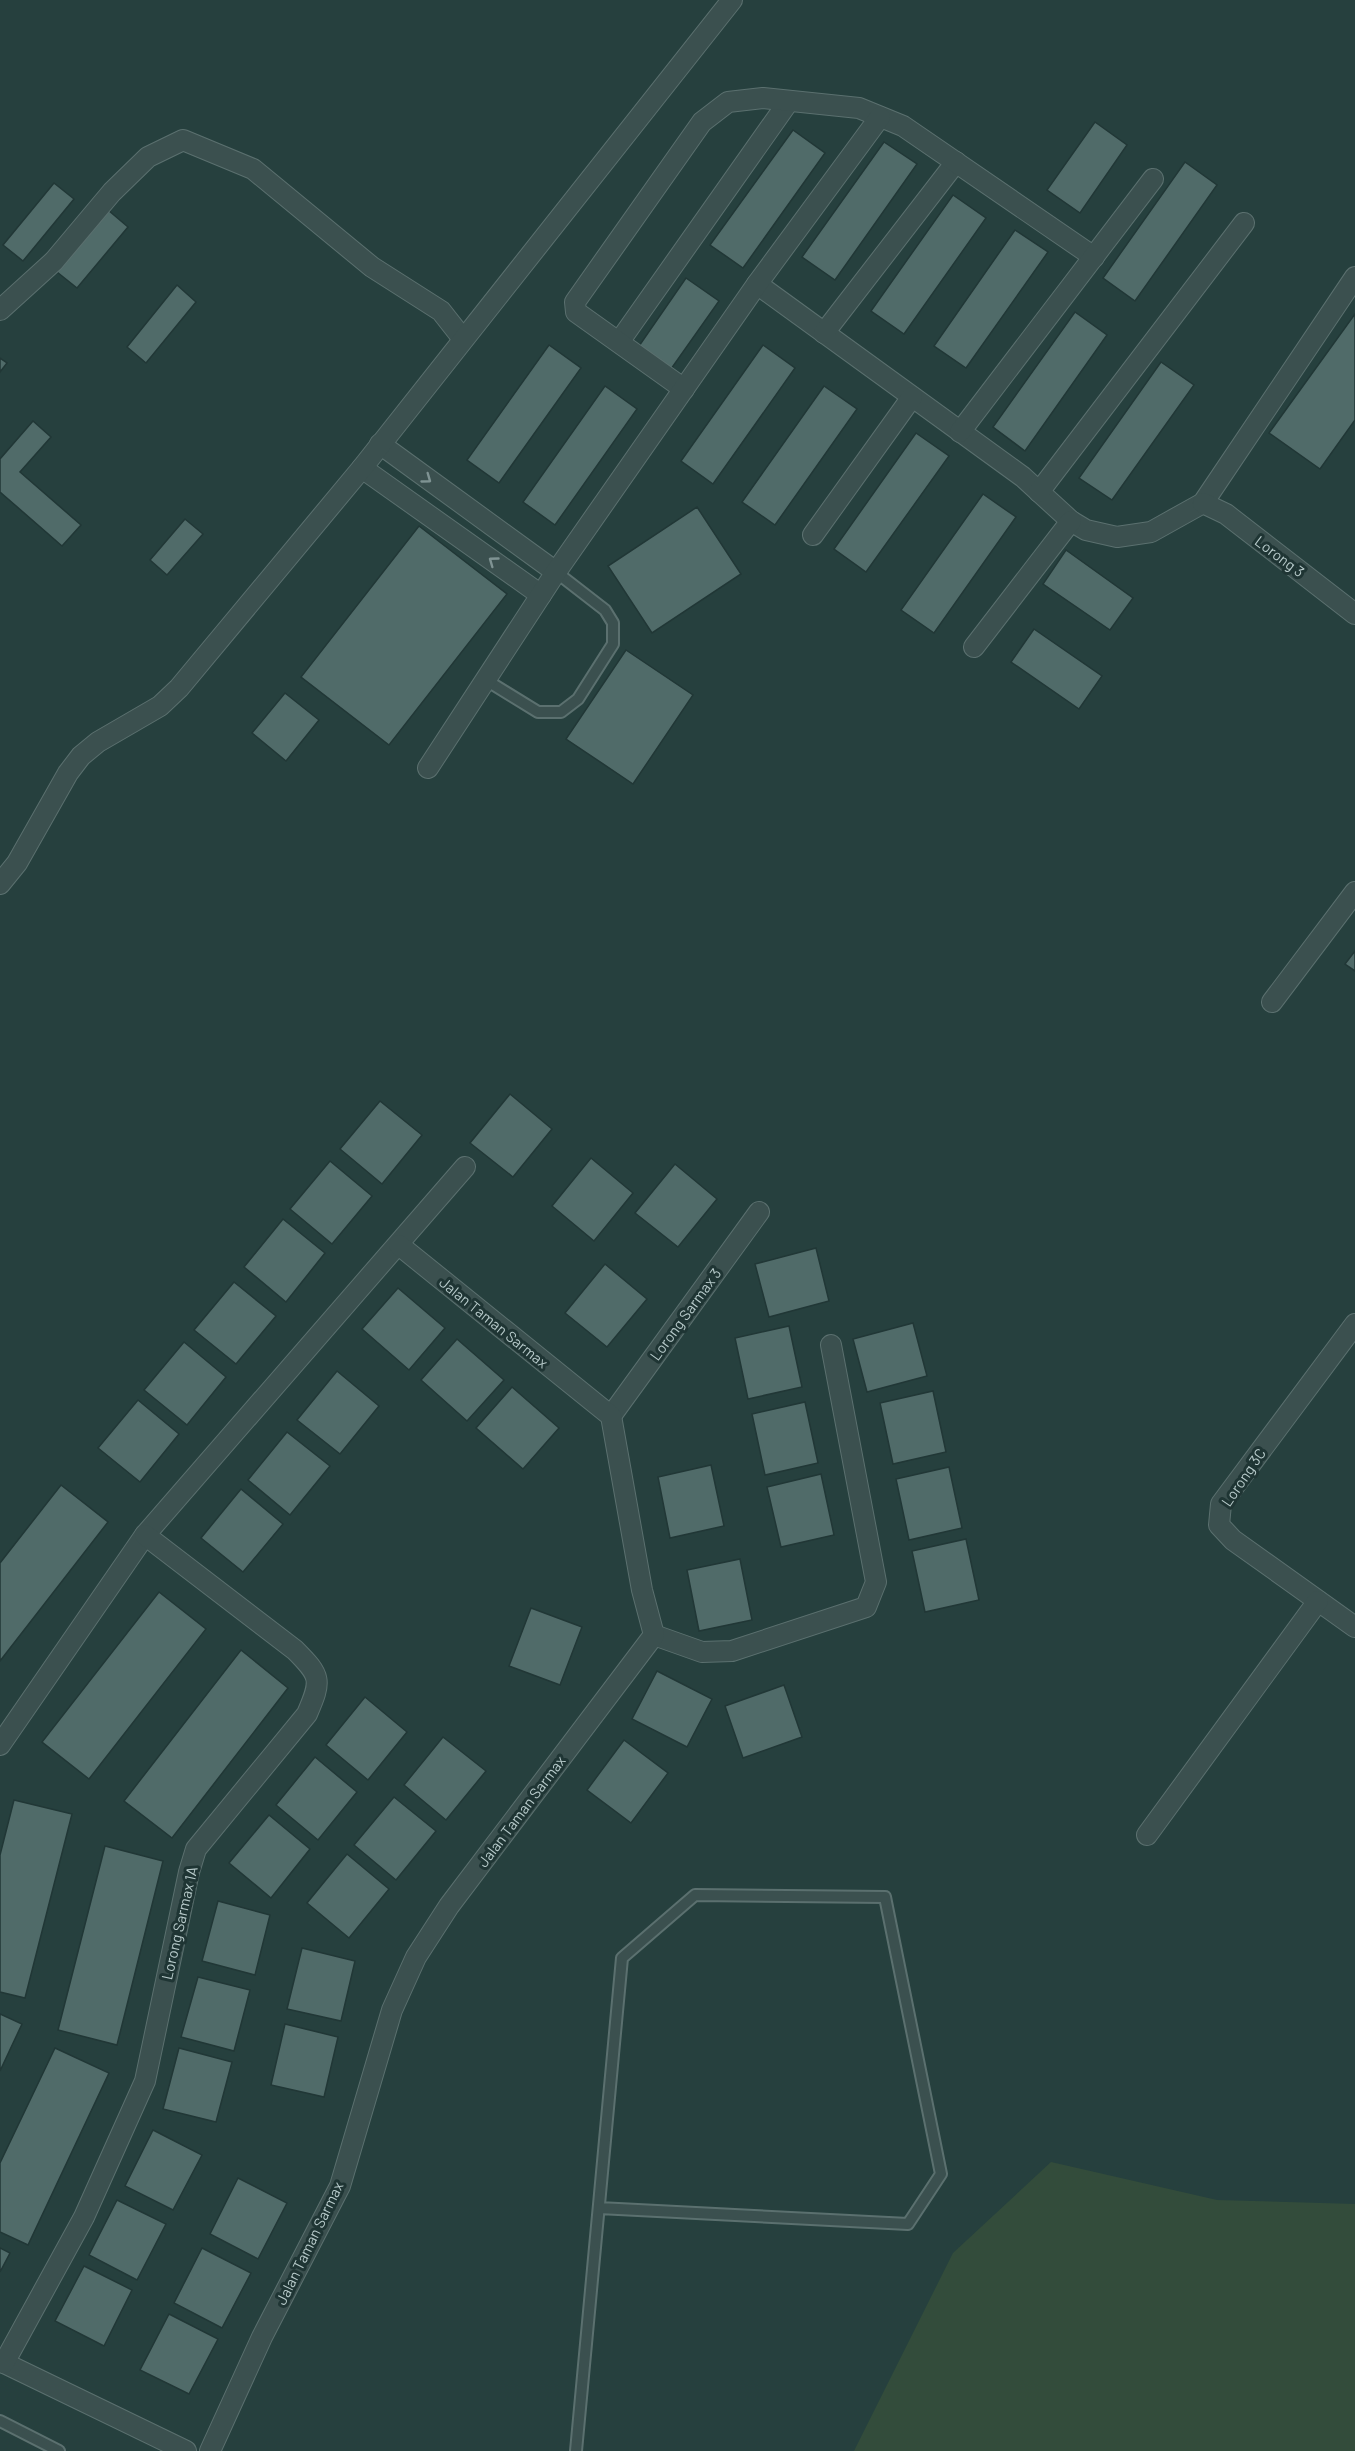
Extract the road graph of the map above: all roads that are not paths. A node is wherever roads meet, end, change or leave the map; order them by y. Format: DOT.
graph roads {
  1 [pos="732,0"];
  2 [pos="789,101"];
  3 [pos="880,117"];
  4 [pos="956,162"];
  5 [pos="1153,179"];
  6 [pos="1244,223"];
  7 [pos="1094,256"];
  8 [pos="1355,277"];
  9 [pos="757,284"];
  10 [pos="0,310"];
  11 [pos="824,333"];
  12 [pos="463,339"];
  13 [pos="619,342"];
  14 [pos="684,389"];
  15 [pos="912,397"];
  16 [pos="960,432"];
  17 [pos="380,444"];
  18 [pos="362,468"];
  19 [pos="1039,492"];
  20 [pos="1203,503"];
  21 [pos="1071,521"];
  22 [pos="813,535"];
  23 [pos="556,572"];
  24 [pos="540,595"];
  25 [pos="1355,614"];
  26 [pos="974,647"];
  27 [pos="486,680"];
  28 [pos="428,768"];
  29 [pos="0,884"];
  30 [pos="1355,892"];
  31 [pos="1272,1002"];
  32 [pos="465,1167"];
  33 [pos="759,1212"];
  34 [pos="399,1245"];
  35 [pos="1355,1324"];
  36 [pos="831,1345"];
  37 [pos="611,1416"];
  38 [pos="145,1535"];
  39 [pos="1318,1601"];
  40 [pos="1355,1627"];
  41 [pos="654,1635"];
  42 [pos="0,1745"];
  43 [pos="1147,1835"];
  44 [pos="599,2208"];
  45 [pos="2,2362"];
  46 [pos="0,2421"];
  47 [pos="59,2451"];
  48 [pos="186,2451"];
  49 [pos="210,2451"];
  50 [pos="576,2451"];
  1 -- 12 [label="street"];
  2 -- 3 [label="street"];
  2 -- 13 [label="street"];
  2 -- 13 [label="street"];
  3 -- 4 [label="street"];
  3 -- 9 [label="street"];
  4 -- 7 [label="street"];
  4 -- 11 [label="street"];
  5 -- 7 [label="street"];
  6 -- 19 [label="street"];
  7 -- 16 [label="street"];
  8 -- 20 [label="street"];
  9 -- 11 [label="street"];
  9 -- 14 [label="street"];
  10 -- 12 [label="street"];
  11 -- 15 [label="street"];
  12 -- 17 [label="street"];
  13 -- 14 [label="street"];
  14 -- 23 [label="street"];
  15 -- 16 [label="street"];
  15 -- 22 [label="street"];
  16 -- 19 [label="street"];
  17 -- 18 [label="street"];
  17 -- 23 [label="street, one-way"];
  24 -- 18 [label="street, one-way"];
  18 -- 29 [label="street"];
  19 -- 21 [label="street"];
  20 -- 21 [label="street"];
  20 -- 25 [label="street, Lorong 3"];
  21 -- 26 [label="street"];
  23 -- 24 [label="street"];
  23 -- 27 [label="lane"];
  24 -- 27 [label="street"];
  27 -- 28 [label="street"];
  30 -- 31 [label="street"];
  32 -- 34 [label="street"];
  33 -- 37 [label="street, Lorong Sarmax 3"];
  34 -- 37 [label="street, Jalan Taman Sarmax"];
  34 -- 38 [label="street"];
  35 -- 39 [label="street, Lorong 3C"];
  36 -- 41 [label="street"];
  37 -- 41 [label="street"];
  38 -- 42 [label="street"];
  38 -- 45 [label="street, Lorong Sarmax 1A"];
  39 -- 40 [label="street, Lorong 3C"];
  39 -- 43 [label="street"];
  41 -- 49 [label="street, Jalan Taman Sarmax"];
  44 -- 44 [label="lane"];
  44 -- 50 [label="lane"];
  45 -- 48 [label="street"];
  46 -- 47 [label="lane"];
}
